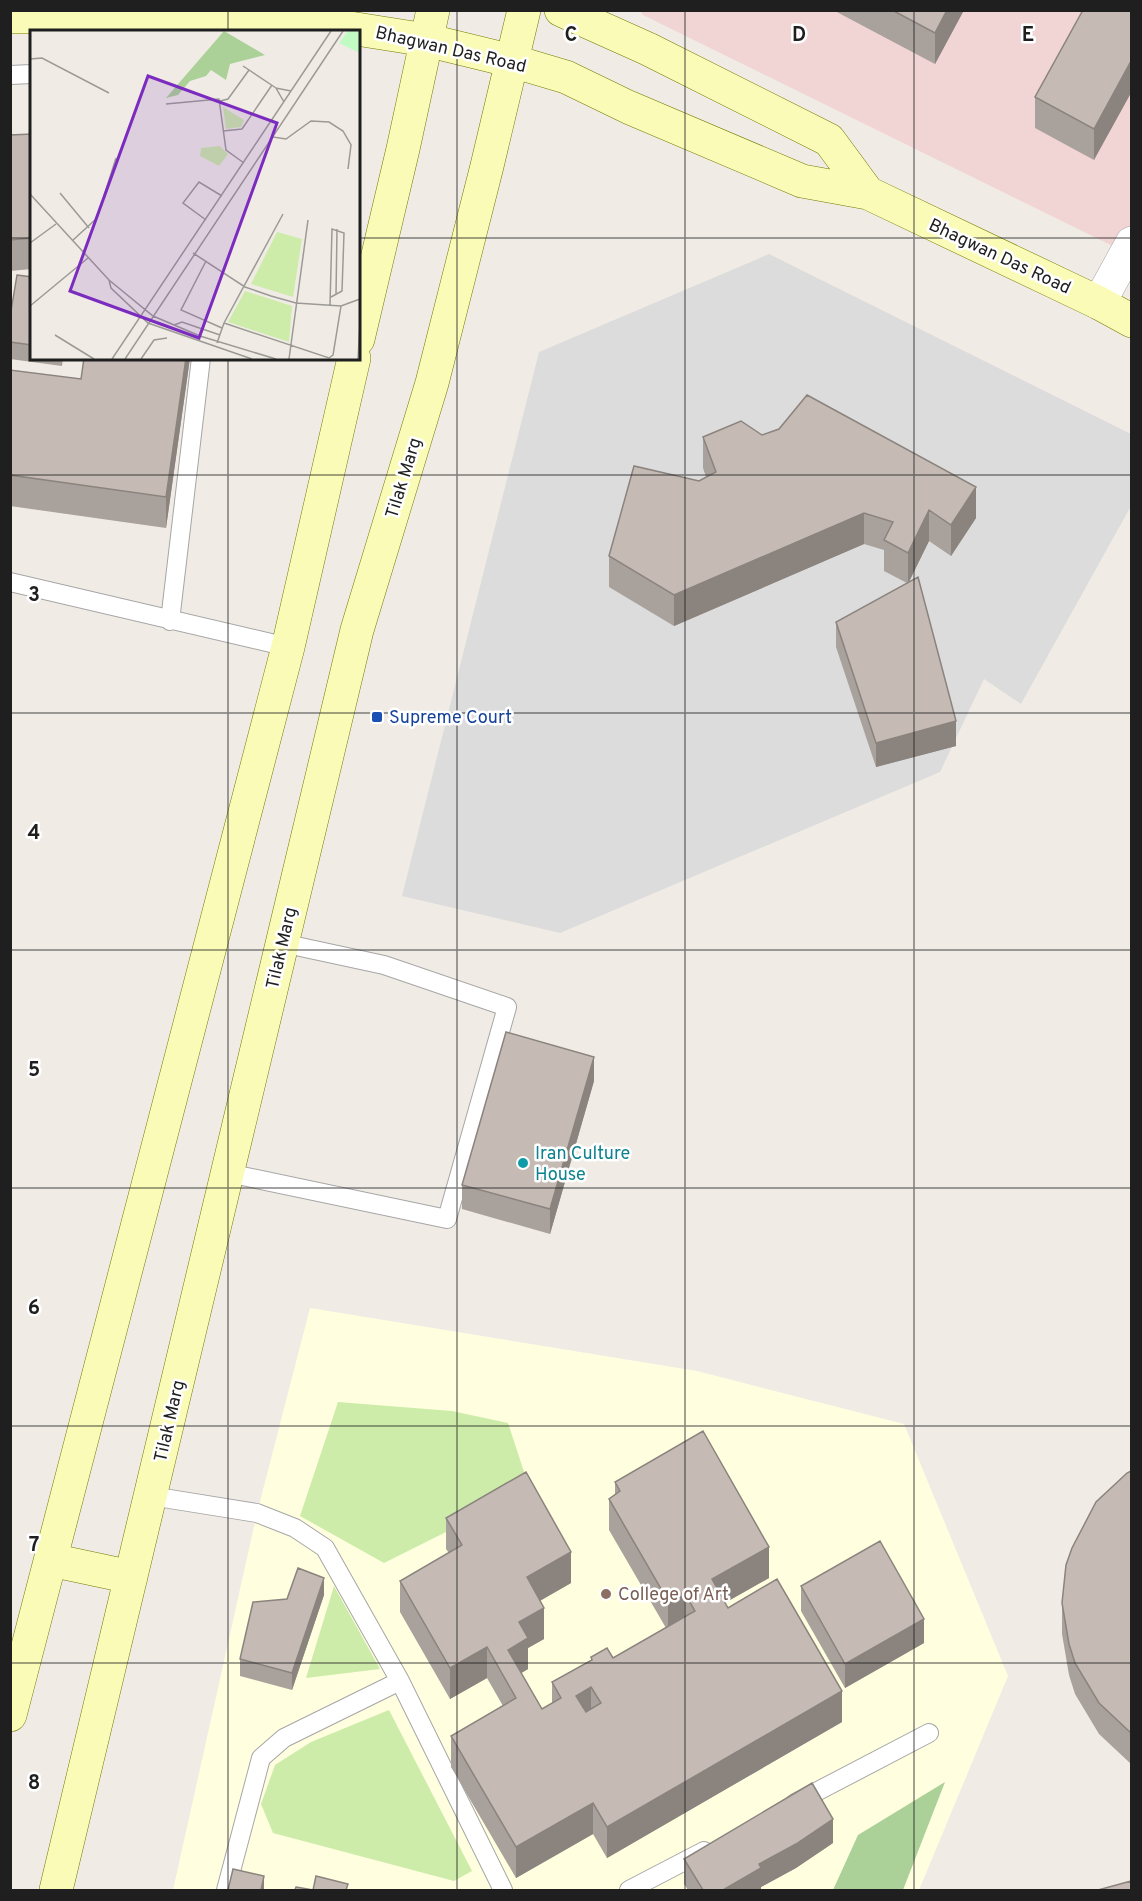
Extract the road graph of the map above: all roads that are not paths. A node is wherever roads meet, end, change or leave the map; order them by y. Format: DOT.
graph roads {
  1 [pos="524,10"];
  2 [pos="561,10"];
  3 [pos="10,17"];
  4 [pos="236,24"];
  5 [pos="429,25"];
  6 [pos="512,61"];
  7 [pos="30,74"];
  8 [pos="10,75"];
  9 [pos="868,193"];
  10 [pos="1131,243"];
  11 [pos="1099,303"];
  12 [pos="1131,321"];
  13 [pos="360,330"];
  14 [pos="201,360"];
  15 [pos="354,360"];
  16 [pos="10,582"];
  17 [pos="170,621"];
  18 [pos="288,647"];
  19 [pos="282,943"];
  20 [pos="228,1173"];
  21 [pos="151,1496"];
  22 [pos="51,1560"];
  23 [pos="131,1577"];
  24 [pos="400,1682"];
  25 [pos="10,1715"];
  26 [pos="929,1733"];
  27 [pos="784,1809"];
  28 [pos="722,1842"];
  29 [pos="56,1890"];
  30 [pos="226,1890"];
  31 [pos="503,1890"];
  32 [pos="629,1890"];
  1 -- 6 [label="main road, Tilak Marg"];
  2 -- 9 [label="main road, Bhagwan Das Road"];
  3 -- 4 [label="main road, Bhagwan Das Road"];
  4 -- 5 [label="main road, Bhagwan Das Road"];
  5 -- 6 [label="main road, Bhagwan Das Road"];
  5 -- 13 [label="main road"];
  6 -- 9 [label="main road, Bhagwan Das Road"];
  6 -- 19 [label="main road, Tilak Marg"];
  7 -- 8 [label="lane"];
  9 -- 11 [label="main road, Bhagwan Das Road"];
  10 -- 11 [label="street"];
  11 -- 12 [label="main road, Bhagwan Das Road"];
  14 -- 17 [label="lane"];
  15 -- 18 [label="main road"];
  16 -- 17 [label="lane"];
  17 -- 18 [label="lane"];
  18 -- 22 [label="main road"];
  19 -- 20 [label="main road, Tilak Marg"];
  19 -- 20 [label="lane"];
  20 -- 21 [label="main road, Tilak Marg"];
  21 -- 23 [label="main road, Tilak Marg"];
  21 -- 24 [label="lane"];
  22 -- 23 [label="main road"];
  22 -- 25 [label="main road"];
  23 -- 29 [label="main road, Tilak Marg"];
  24 -- 30 [label="lane"];
  24 -- 31 [label="lane"];
  26 -- 27 [label="lane"];
  28 -- 32 [label="lane"];
}
